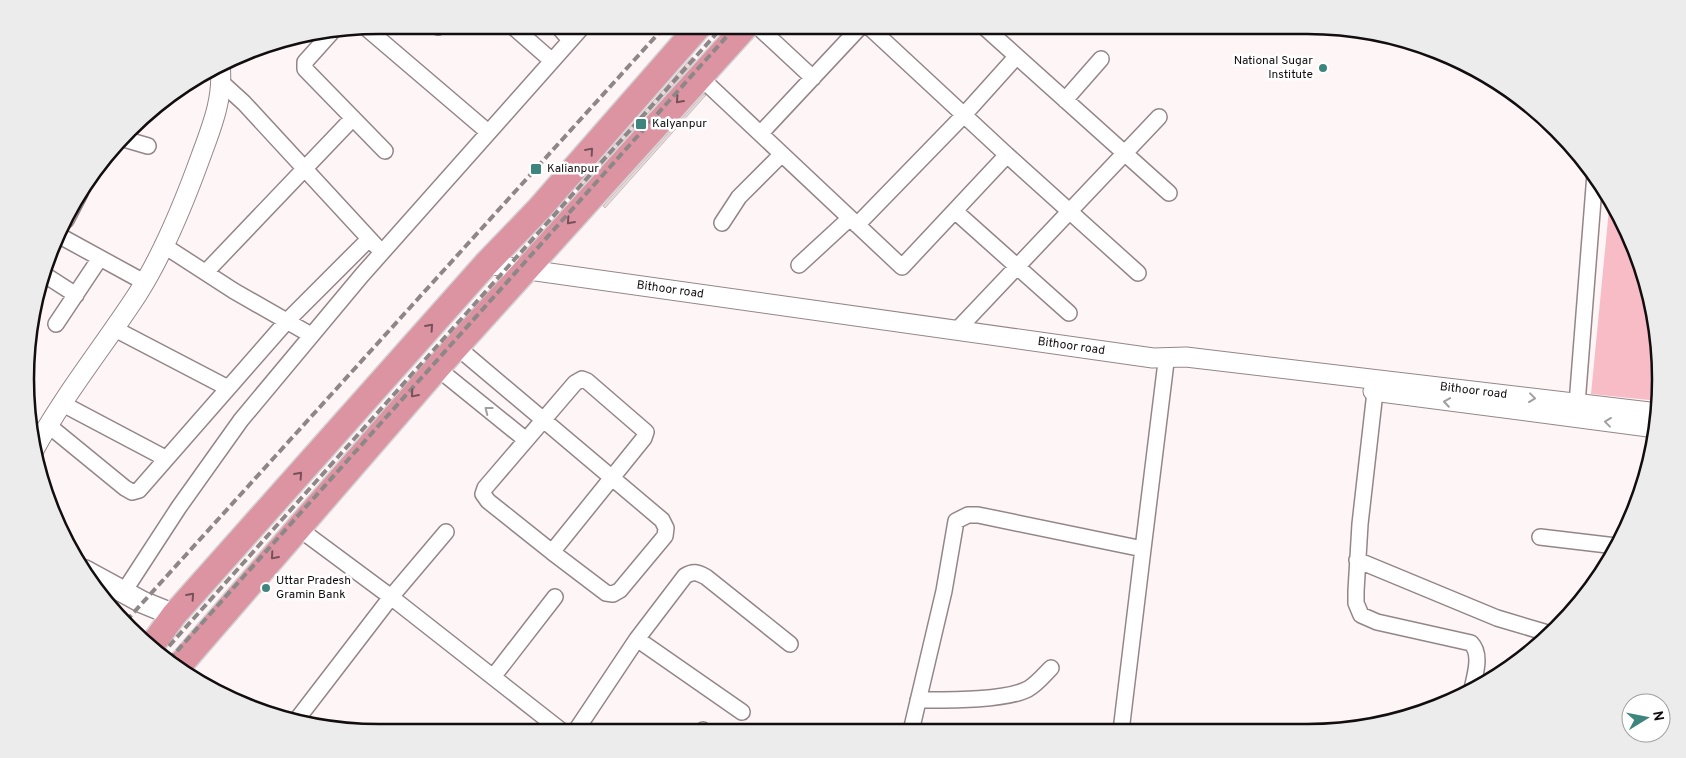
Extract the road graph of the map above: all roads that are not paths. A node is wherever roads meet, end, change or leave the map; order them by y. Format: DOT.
graph roads {
  1 [pos="373,34"];
  2 [pos="522,34"];
  3 [pos="565,34"];
  4 [pos="576,34"];
  5 [pos="692,34"];
  6 [pos="738,34"];
  7 [pos="766,34"];
  8 [pos="854,34"];
  9 [pos="876,34"];
  10 [pos="992,34"];
  11 [pos="327,38"];
  12 [pos="570,40"];
  13 [pos="1016,57"];
  14 [pos="1101,59"];
  15 [pos="551,60"];
  16 [pos="217,73"];
  17 [pos="700,77"];
  18 [pos="813,78"];
  19 [pos="1065,100"];
  20 [pos="963,116"];
  21 [pos="1159,117"];
  22 [pos="353,118"];
  23 [pos="488,132"];
  24 [pos="761,133"];
  25 [pos="129,141"];
  26 [pos="148,146"];
  27 [pos="385,150"];
  28 [pos="782,154"];
  29 [pos="1125,154"];
  30 [pos="1007,155"];
  31 [pos="305,169"];
  32 [pos="1594,187"];
  33 [pos="1169,193"];
  34 [pos="1071,210"];
  35 [pos="956,212"];
  36 [pos="853,221"];
  37 [pos="722,223"];
  38 [pos="64,238"];
  39 [pos="369,239"];
  40 [pos="163,245"];
  41 [pos="382,252"];
  42 [pos="100,258"];
  43 [pos="486,264"];
  44 [pos="798,265"];
  45 [pos="1016,267"];
  46 [pos="527,270"];
  47 [pos="206,272"];
  48 [pos="1138,273"];
  49 [pos="49,278"];
  50 [pos="144,282"];
  51 [pos="76,296"];
  52 [pos="1069,313"];
  53 [pos="287,321"];
  54 [pos="56,324"];
  55 [pos="113,328"];
  56 [pos="958,329"];
  57 [pos="311,335"];
  58 [pos="457,347"];
  59 [pos="1159,360"];
  60 [pos="436,368"];
  61 [pos="228,388"];
  62 [pos="1375,392"];
  63 [pos="62,403"];
  64 [pos="1577,404"];
  65 [pos="1651,412"];
  66 [pos="542,421"];
  67 [pos="48,424"];
  68 [pos="1649,427"];
  69 [pos="39,440"];
  70 [pos="526,440"];
  71 [pos="165,458"];
  72 [pos="611,478"];
  73 [pos="298,528"];
  74 [pos="446,532"];
  75 [pos="1540,537"];
  76 [pos="1610,545"];
  77 [pos="1143,549"];
  78 [pos="552,552"];
  79 [pos="1357,560"];
  80 [pos="97,578"];
  81 [pos="123,593"];
  82 [pos="391,597"];
  83 [pos="555,597"];
  84 [pos="174,615"];
  85 [pos="1542,632"];
  86 [pos="638,640"];
  87 [pos="155,642"];
  88 [pos="790,644"];
  89 [pos="182,662"];
  90 [pos="1051,668"];
  91 [pos="493,677"];
  92 [pos="1473,682"];
  93 [pos="918,700"];
  94 [pos="742,712"];
  95 [pos="300,715"];
  96 [pos="553,724"];
  97 [pos="581,724"];
  98 [pos="913,724"];
  99 [pos="1122,724"];
  1 -- 23 [label="street"];
  2 -- 15 [label="street"];
  3 -- 12 [label="street"];
  4 -- 12 [label="street"];
  43 -- 5 [label="highway, one-way"];
  6 -- 17 [label="highway"];
  7 -- 18 [label="street"];
  8 -- 18 [label="street"];
  9 -- 20 [label="street"];
  10 -- 13 [label="street"];
  11 -- 22 [label="street"];
  12 -- 15 [label="street"];
  13 -- 19 [label="street"];
  13 -- 20 [label="street"];
  14 -- 19 [label="street"];
  15 -- 23 [label="street"];
  16 -- 31 [label="street"];
  16 -- 40 [label="street"];
  17 -- 24 [label="street"];
  17 -- 46 [label="highway, one-way"];
  18 -- 24 [label="street"];
  19 -- 29 [label="street"];
  20 -- 30 [label="street"];
  20 -- 36 [label="street"];
  21 -- 29 [label="street"];
  22 -- 27 [label="street"];
  22 -- 31 [label="street"];
  23 -- 41 [label="street"];
  24 -- 28 [label="street"];
  25 -- 26 [label="street"];
  28 -- 36 [label="street"];
  28 -- 37 [label="street"];
  29 -- 33 [label="street"];
  29 -- 34 [label="street"];
  30 -- 34 [label="street"];
  30 -- 35 [label="street"];
  31 -- 39 [label="street"];
  31 -- 47 [label="street"];
  32 -- 64 [label="street"];
  34 -- 45 [label="street"];
  34 -- 48 [label="street"];
  35 -- 36 [label="street"];
  35 -- 45 [label="street"];
  36 -- 44 [label="street"];
  38 -- 42 [label="street"];
  39 -- 41 [label="street"];
  39 -- 53 [label="street"];
  40 -- 47 [label="street"];
  40 -- 50 [label="street"];
  41 -- 57 [label="street"];
  42 -- 50 [label="street"];
  42 -- 51 [label="street"];
  43 -- 46 [label="street, Bithoor road"];
  84 -- 43 [label="highway, one-way"];
  45 -- 52 [label="street"];
  45 -- 56 [label="street"];
  46 -- 56 [label="street, Bithoor road"];
  46 -- 58 [label="highway"];
  47 -- 53 [label="street"];
  49 -- 51 [label="street"];
  50 -- 55 [label="street"];
  51 -- 54 [label="street"];
  53 -- 57 [label="street"];
  53 -- 61 [label="street"];
  55 -- 61 [label="street"];
  55 -- 63 [label="street"];
  56 -- 59 [label="street, Bithoor road"];
  57 -- 81 [label="street"];
  58 -- 60 [label="highway"];
  58 -- 66 [label="street"];
  59 -- 62 [label="street"];
  59 -- 64 [label="street, Bithoor road, one-way"];
  59 -- 77 [label="street"];
  70 -- 60 [label="street, one-way"];
  60 -- 73 [label="highway, one-way"];
  61 -- 71 [label="street"];
  68 -- 62 [label="street, one-way"];
  62 -- 79 [label="street"];
  63 -- 67 [label="street"];
  63 -- 71 [label="street"];
  64 -- 65 [label="street, Bithoor road"];
  66 -- 70 [label="street"];
  66 -- 72 [label="street"];
  66 -- 72 [label="street"];
  67 -- 69 [label="street"];
  67 -- 71 [label="street"];
  70 -- 78 [label="street"];
  72 -- 78 [label="street"];
  72 -- 78 [label="street"];
  73 -- 82 [label="street"];
  73 -- 89 [label="highway, one-way"];
  74 -- 82 [label="street"];
  75 -- 76 [label="street"];
  77 -- 93 [label="street"];
  77 -- 99 [label="street"];
  79 -- 85 [label="street"];
  79 -- 92 [label="street"];
  80 -- 81 [label="main road"];
  81 -- 84 [label="main road"];
  82 -- 91 [label="street"];
  82 -- 95 [label="street"];
  83 -- 91 [label="street"];
  84 -- 87 [label="highway"];
  86 -- 88 [label="street"];
  86 -- 94 [label="street"];
  86 -- 97 [label="street"];
  90 -- 93 [label="street"];
  91 -- 96 [label="street"];
  93 -- 98 [label="street"];
}
